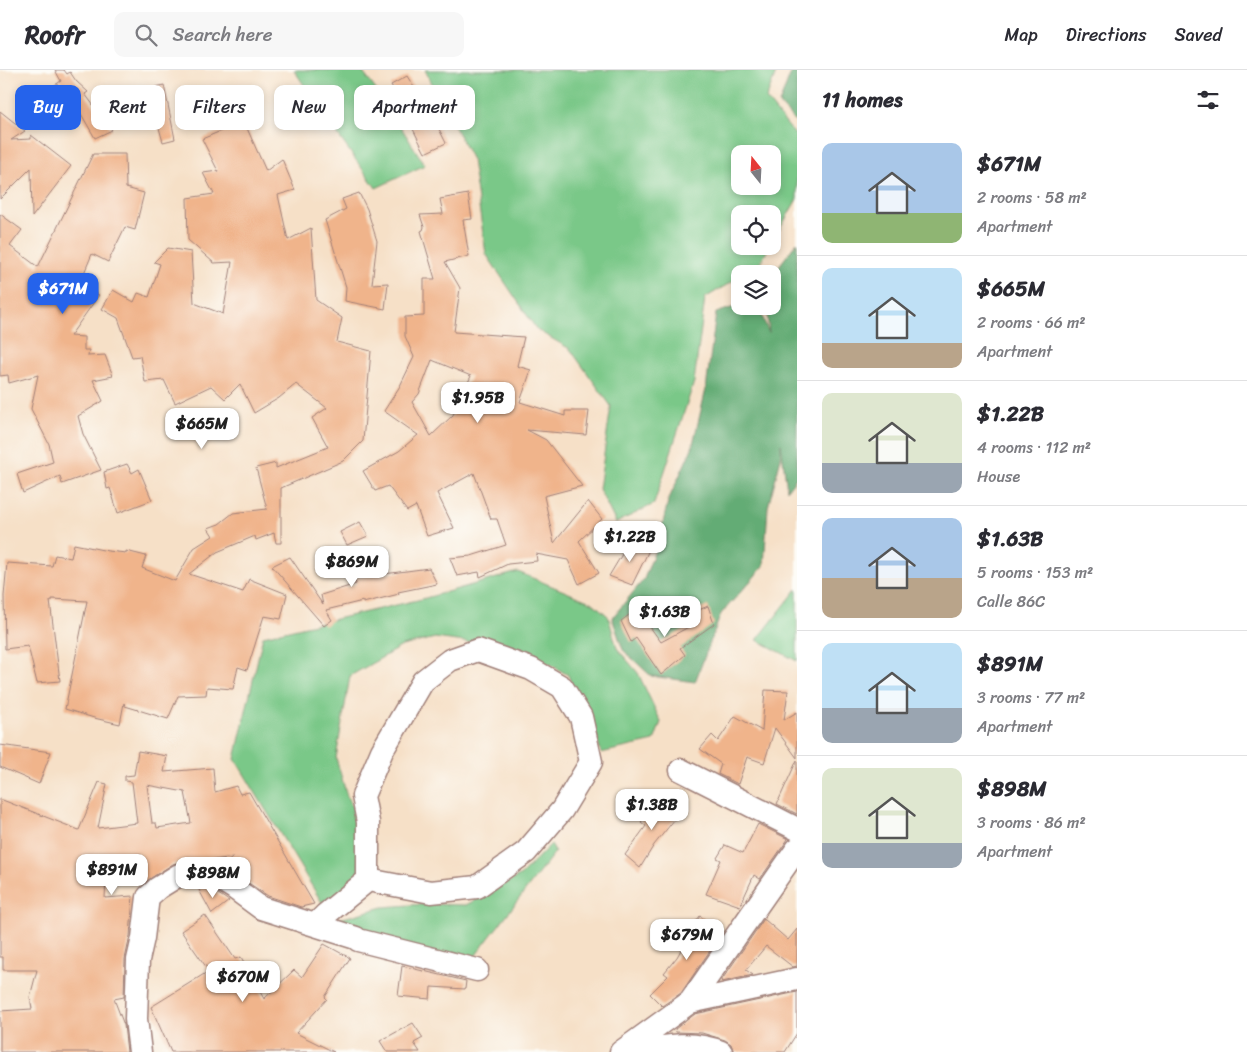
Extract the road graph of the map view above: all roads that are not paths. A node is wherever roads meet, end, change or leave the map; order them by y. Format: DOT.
graph roads {
  1 [pos="681,770"];
  2 [pos="797,829"];
  3 [pos="797,849"];
  4 [pos="368,880"];
  5 [pos="315,925"];
  6 [pos="477,970"];
  7 [pos="797,979"];
  8 [pos="690,1002"];
  9 [pos="140,1052"];
  10 [pos="621,1052"];
  11 [pos="640,1052"];
  12 [pos="721,1052"];
  1 -- 2 [label="street"];
  3 -- 8 [label="street"];
  4 -- 4 [label="street"];
  4 -- 5 [label="street"];
  5 -- 6 [label="street"];
  5 -- 9 [label="street"];
  7 -- 8 [label="street"];
  8 -- 10 [label="street"];
  11 -- 12 [label="street"];
}
